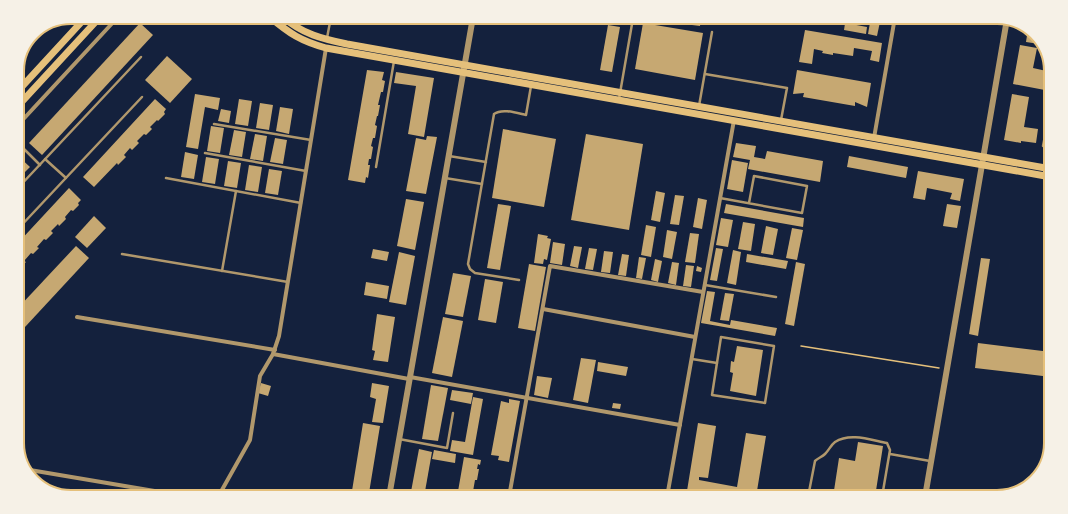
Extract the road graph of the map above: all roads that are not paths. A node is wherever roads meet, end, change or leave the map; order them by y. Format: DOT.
graph roads {
  1 [pos="80,24"];
  2 [pos="94,24"];
  3 [pos="112,24"];
  4 [pos="278,24"];
  5 [pos="292,24"];
  6 [pos="330,24"];
  7 [pos="472,24"];
  8 [pos="632,24"];
  9 [pos="894,24"];
  10 [pos="1006,25"];
  11 [pos="712,32"];
  12 [pos="327,40"];
  13 [pos="326,48"];
  14 [pos="141,57"];
  15 [pos="394,60"];
  16 [pos="465,65"];
  17 [pos="463,72"];
  18 [pos="705,74"];
  19 [pos="24,84"];
  20 [pos="531,84"];
  21 [pos="620,96"];
  22 [pos="142,97"];
  23 [pos="24,99"];
  24 [pos="699,106"];
  25 [pos="24,118"];
  26 [pos="734,120"];
  27 [pos="781,121"];
  28 [pos="214,124"];
  29 [pos="874,138"];
  30 [pos="311,140"];
  31 [pos="24,149"];
  32 [pos="204,153"];
  33 [pos="449,156"];
  34 [pos="45,159"];
  35 [pos="983,161"];
  36 [pos="486,162"];
  37 [pos="40,164"];
  38 [pos="376,167"];
  39 [pos="1044,168"];
  40 [pos="306,171"];
  41 [pos="1044,175"];
  42 [pos="66,178"];
  43 [pos="166,178"];
  44 [pos="445,178"];
  45 [pos="24,181"];
  46 [pos="482,184"];
  47 [pos="236,191"];
  48 [pos="720,198"];
  49 [pos="301,202"];
  50 [pos="750,203"];
  51 [pos="24,223"];
  52 [pos="122,254"];
  53 [pos="222,271"];
  54 [pos="519,280"];
  55 [pos="288,282"];
  56 [pos="704,284"];
  57 [pos="703,292"];
  58 [pos="776,297"];
  59 [pos="543,309"];
  60 [pos="77,317"];
  61 [pos="695,337"];
  62 [pos="274,352"];
  63 [pos="691,359"];
  64 [pos="717,363"];
  65 [pos="410,378"];
  66 [pos="527,398"];
  67 [pos="453,413"];
  68 [pos="680,424"];
  69 [pos="399,439"];
  70 [pos="890,454"];
  71 [pos="931,462"];
  72 [pos="32,469"];
  73 [pos="150,490"];
  74 [pos="222,490"];
  75 [pos="390,490"];
  76 [pos="510,490"];
  77 [pos="668,490"];
  78 [pos="809,490"];
  79 [pos="883,490"];
  80 [pos="926,490"];
  1 -- 19 [label="main road"];
  2 -- 23 [label="main road"];
  3 -- 25 [label="street"];
  4 -- 13 [label="main road"];
  5 -- 12 [label="main road"];
  6 -- 12 [label="lane"];
  7 -- 16 [label="street"];
  8 -- 21 [label="lane"];
  9 -- 29 [label="street"];
  10 -- 35 [label="street"];
  11 -- 18 [label="lane"];
  12 -- 16 [label="main road"];
  13 -- 15 [label="main road"];
  13 -- 30 [label="street"];
  14 -- 34 [label="lane"];
  15 -- 17 [label="main road"];
  15 -- 38 [label="lane"];
  16 -- 17 [label="street"];
  16 -- 21 [label="main road"];
  17 -- 20 [label="main road"];
  17 -- 33 [label="street"];
  18 -- 24 [label="lane"];
  18 -- 27 [label="lane"];
  20 -- 21 [label="main road"];
  20 -- 36 [label="lane"];
  21 -- 24 [label="main road"];
  21 -- 26 [label="main road"];
  22 -- 42 [label="lane"];
  24 -- 27 [label="main road"];
  26 -- 35 [label="main road"];
  26 -- 48 [label="street"];
  27 -- 29 [label="main road"];
  28 -- 30 [label="lane"];
  29 -- 35 [label="main road"];
  30 -- 40 [label="street"];
  31 -- 37 [label="lane"];
  32 -- 40 [label="lane"];
  33 -- 36 [label="lane"];
  33 -- 44 [label="street"];
  34 -- 37 [label="lane"];
  34 -- 42 [label="lane"];
  35 -- 39 [label="main road"];
  35 -- 41 [label="main road"];
  35 -- 71 [label="street"];
  36 -- 46 [label="lane"];
  37 -- 45 [label="lane"];
  40 -- 49 [label="street"];
  42 -- 51 [label="lane"];
  43 -- 47 [label="lane"];
  44 -- 46 [label="lane"];
  44 -- 65 [label="street"];
  46 -- 54 [label="lane"];
  47 -- 49 [label="lane"];
  47 -- 53 [label="lane"];
  48 -- 50 [label="lane"];
  48 -- 56 [label="street"];
  49 -- 55 [label="street"];
  50 -- 50 [label="lane"];
  52 -- 53 [label="lane"];
  53 -- 55 [label="lane"];
  55 -- 62 [label="street"];
  56 -- 57 [label="street"];
  56 -- 58 [label="lane"];
  57 -- 59 [label="street"];
  57 -- 61 [label="street"];
  59 -- 61 [label="street"];
  59 -- 66 [label="street"];
  60 -- 62 [label="street"];
  61 -- 63 [label="street"];
  62 -- 65 [label="street"];
  62 -- 74 [label="street"];
  63 -- 64 [label="lane"];
  63 -- 68 [label="street"];
  64 -- 64 [label="lane"];
  65 -- 66 [label="street"];
  65 -- 69 [label="street"];
  66 -- 68 [label="street"];
  66 -- 76 [label="street"];
  67 -- 69 [label="lane"];
  68 -- 77 [label="street"];
  69 -- 75 [label="street"];
  70 -- 71 [label="lane"];
  70 -- 78 [label="lane"];
  70 -- 79 [label="lane"];
  71 -- 80 [label="street"];
  72 -- 73 [label="street"];
}
